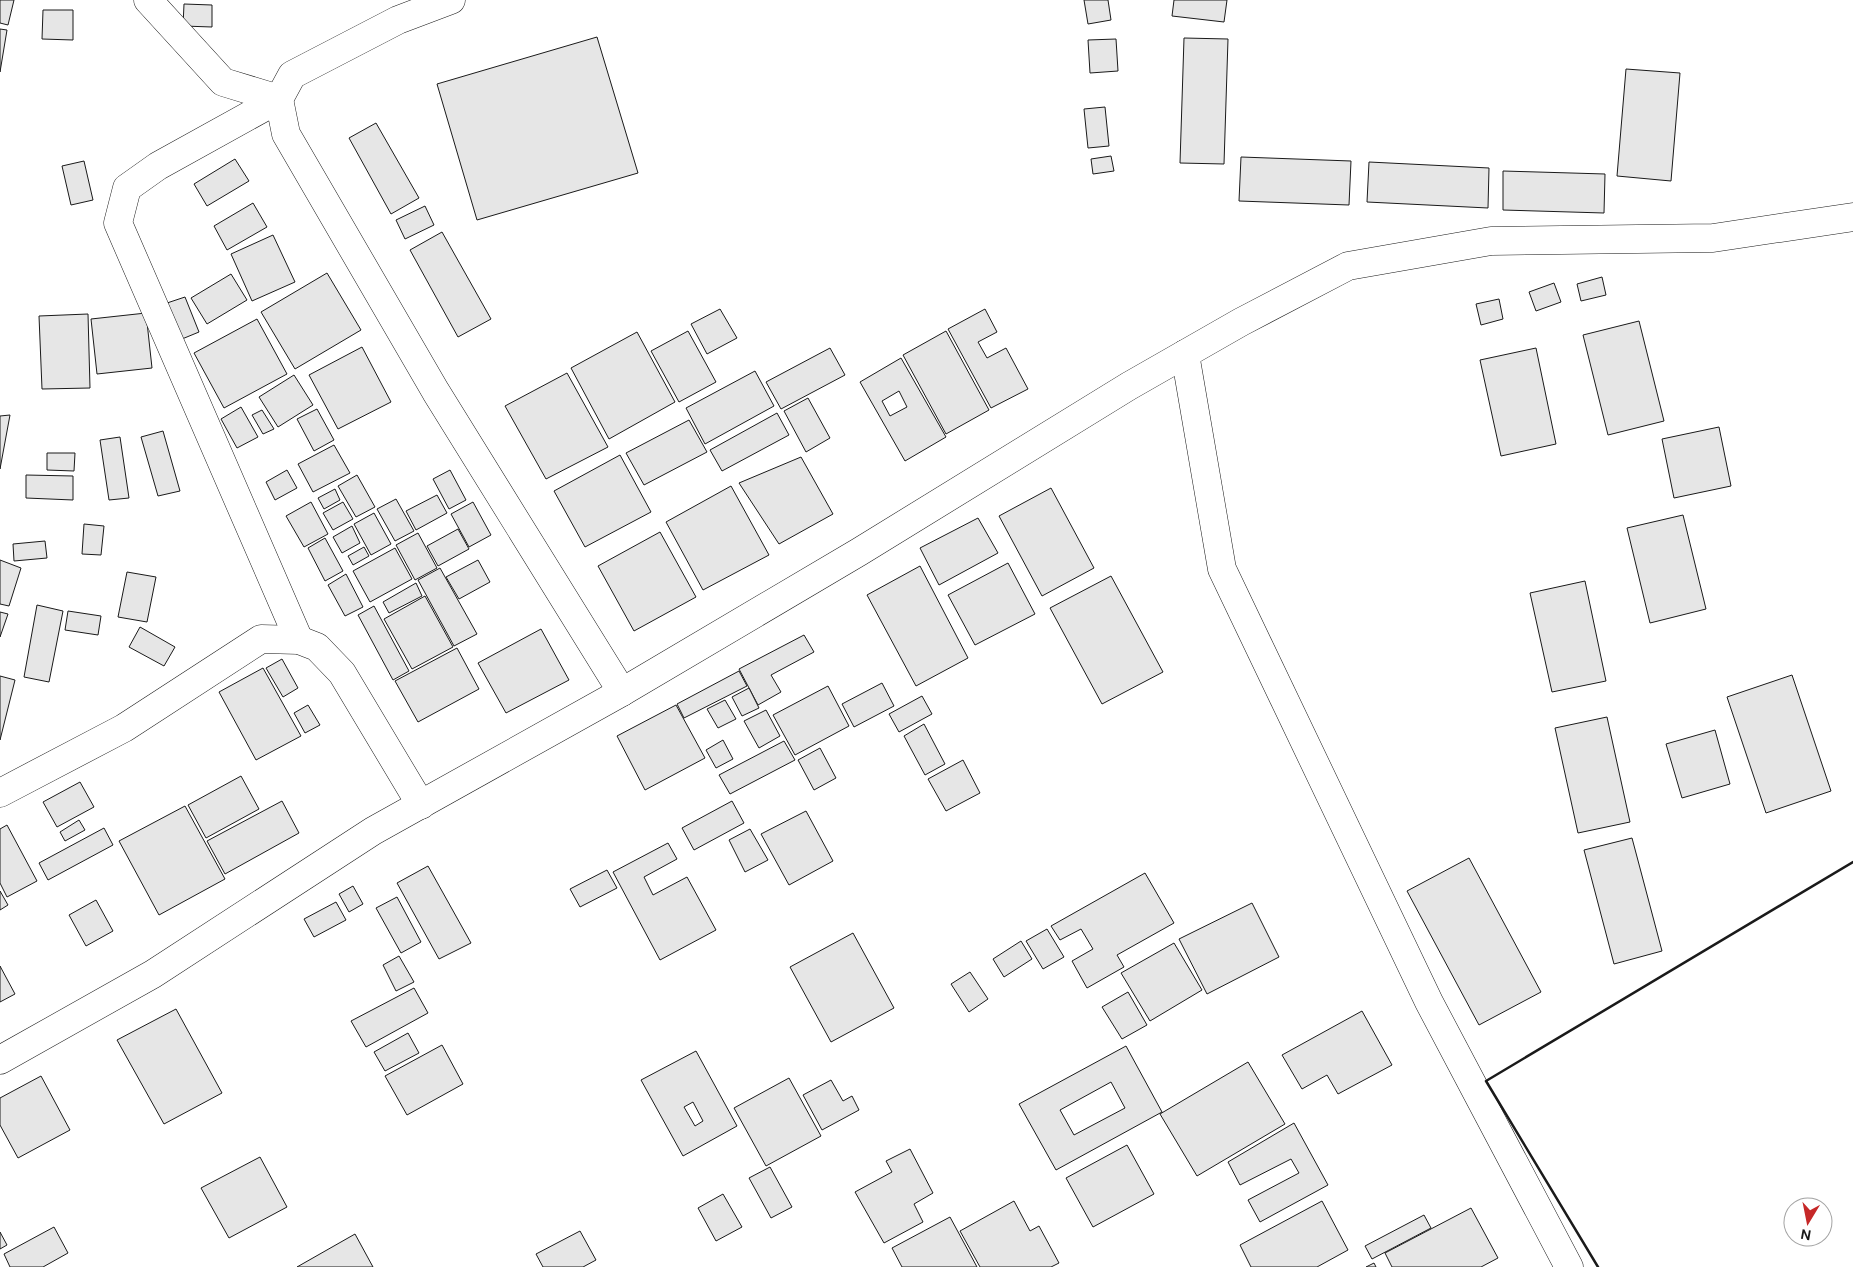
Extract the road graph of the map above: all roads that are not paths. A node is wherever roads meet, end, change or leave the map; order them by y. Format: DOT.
graph roads {
  1 [pos="148,0"];
  2 [pos="451,0"];
  3 [pos="279,99"];
  4 [pos="1853,217"];
  5 [pos="1185,354"];
  6 [pos="299,640"];
  7 [pos="622,692"];
  8 [pos="0,793"];
  9 [pos="421,805"];
  10 [pos="0,1060"];
  11 [pos="1568,1267"];
  1 -- 3 [label="street"];
  2 -- 3 [label="street"];
  3 -- 6 [label="street"];
  3 -- 7 [label="street"];
  4 -- 5 [label="street"];
  5 -- 7 [label="street"];
  5 -- 11 [label="street"];
  6 -- 8 [label="street"];
  6 -- 9 [label="street"];
  7 -- 9 [label="street"];
  9 -- 10 [label="street"];
}
